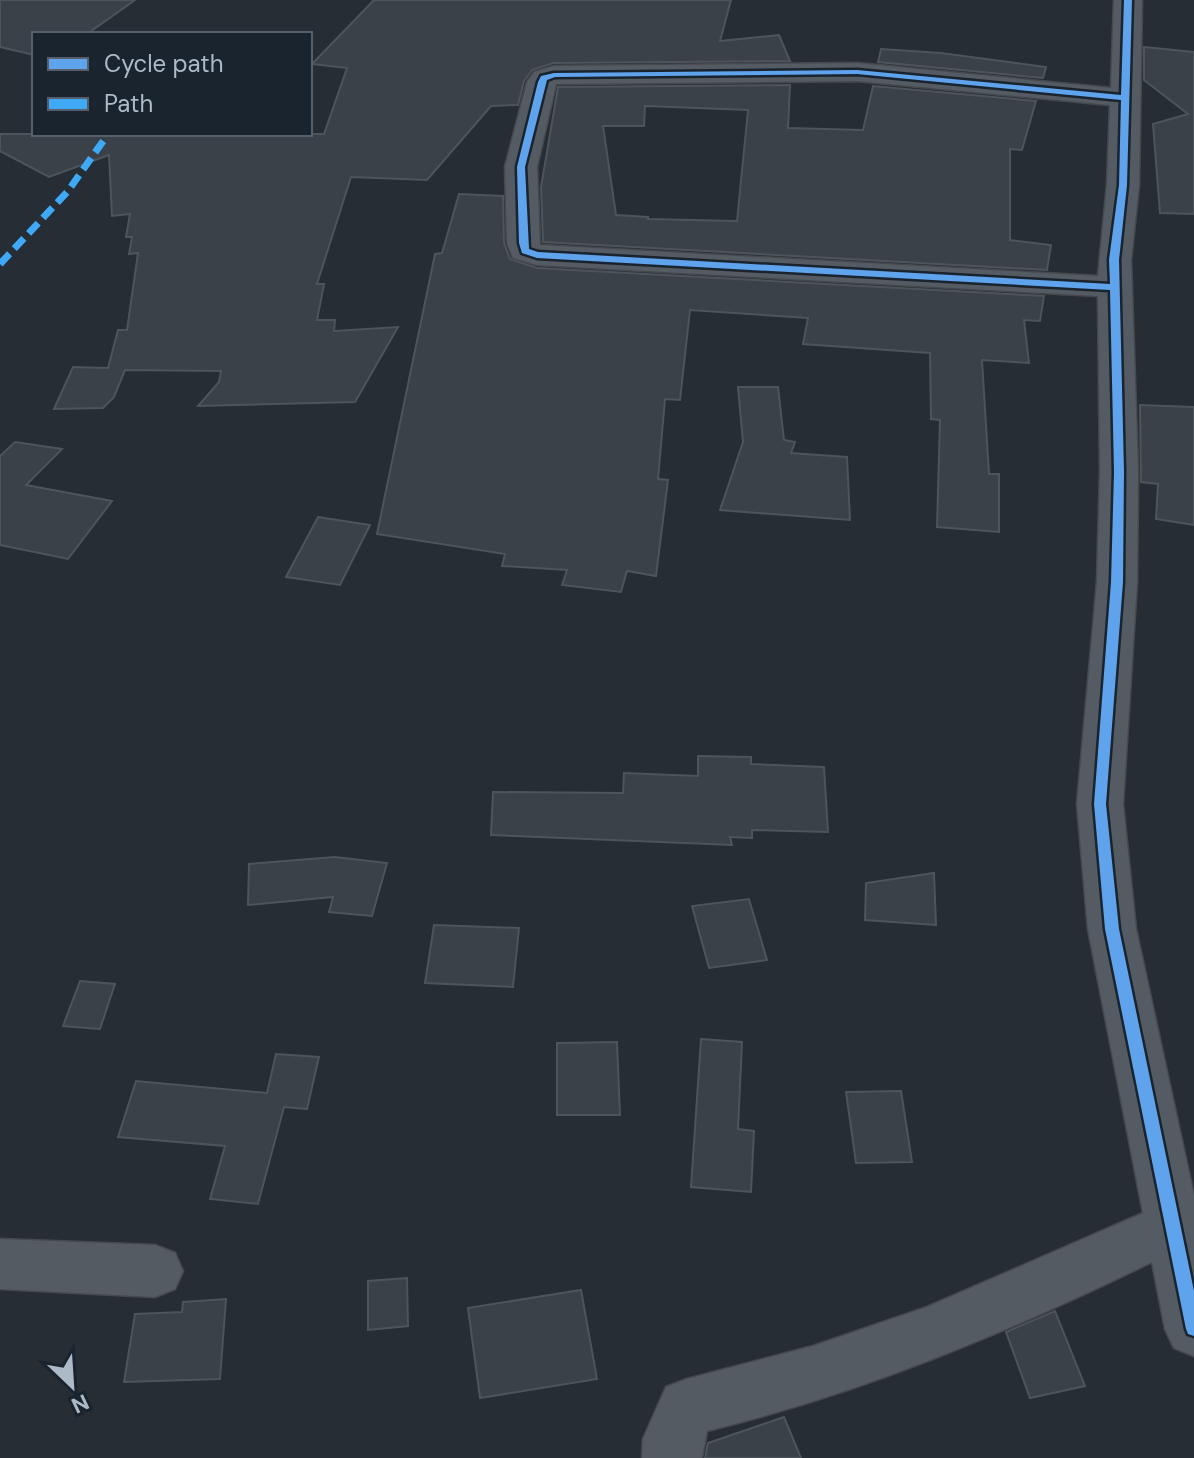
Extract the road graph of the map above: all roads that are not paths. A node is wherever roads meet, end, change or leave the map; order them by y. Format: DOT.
graph roads {
  1 [pos="1128,0"];
  2 [pos="1125,98"];
  3 [pos="1114,287"];
  4 [pos="1175,1224"];
  5 [pos="0,1264"];
  6 [pos="155,1271"];
  7 [pos="1194,1329"];
  8 [pos="672,1458"];
  1 -- 2 [label="street"];
  2 -- 3 [label="street"];
  2 -- 3 [label="street"];
  3 -- 4 [label="street"];
  4 -- 7 [label="street"];
  4 -- 8 [label="street"];
  5 -- 6 [label="street"];
}
